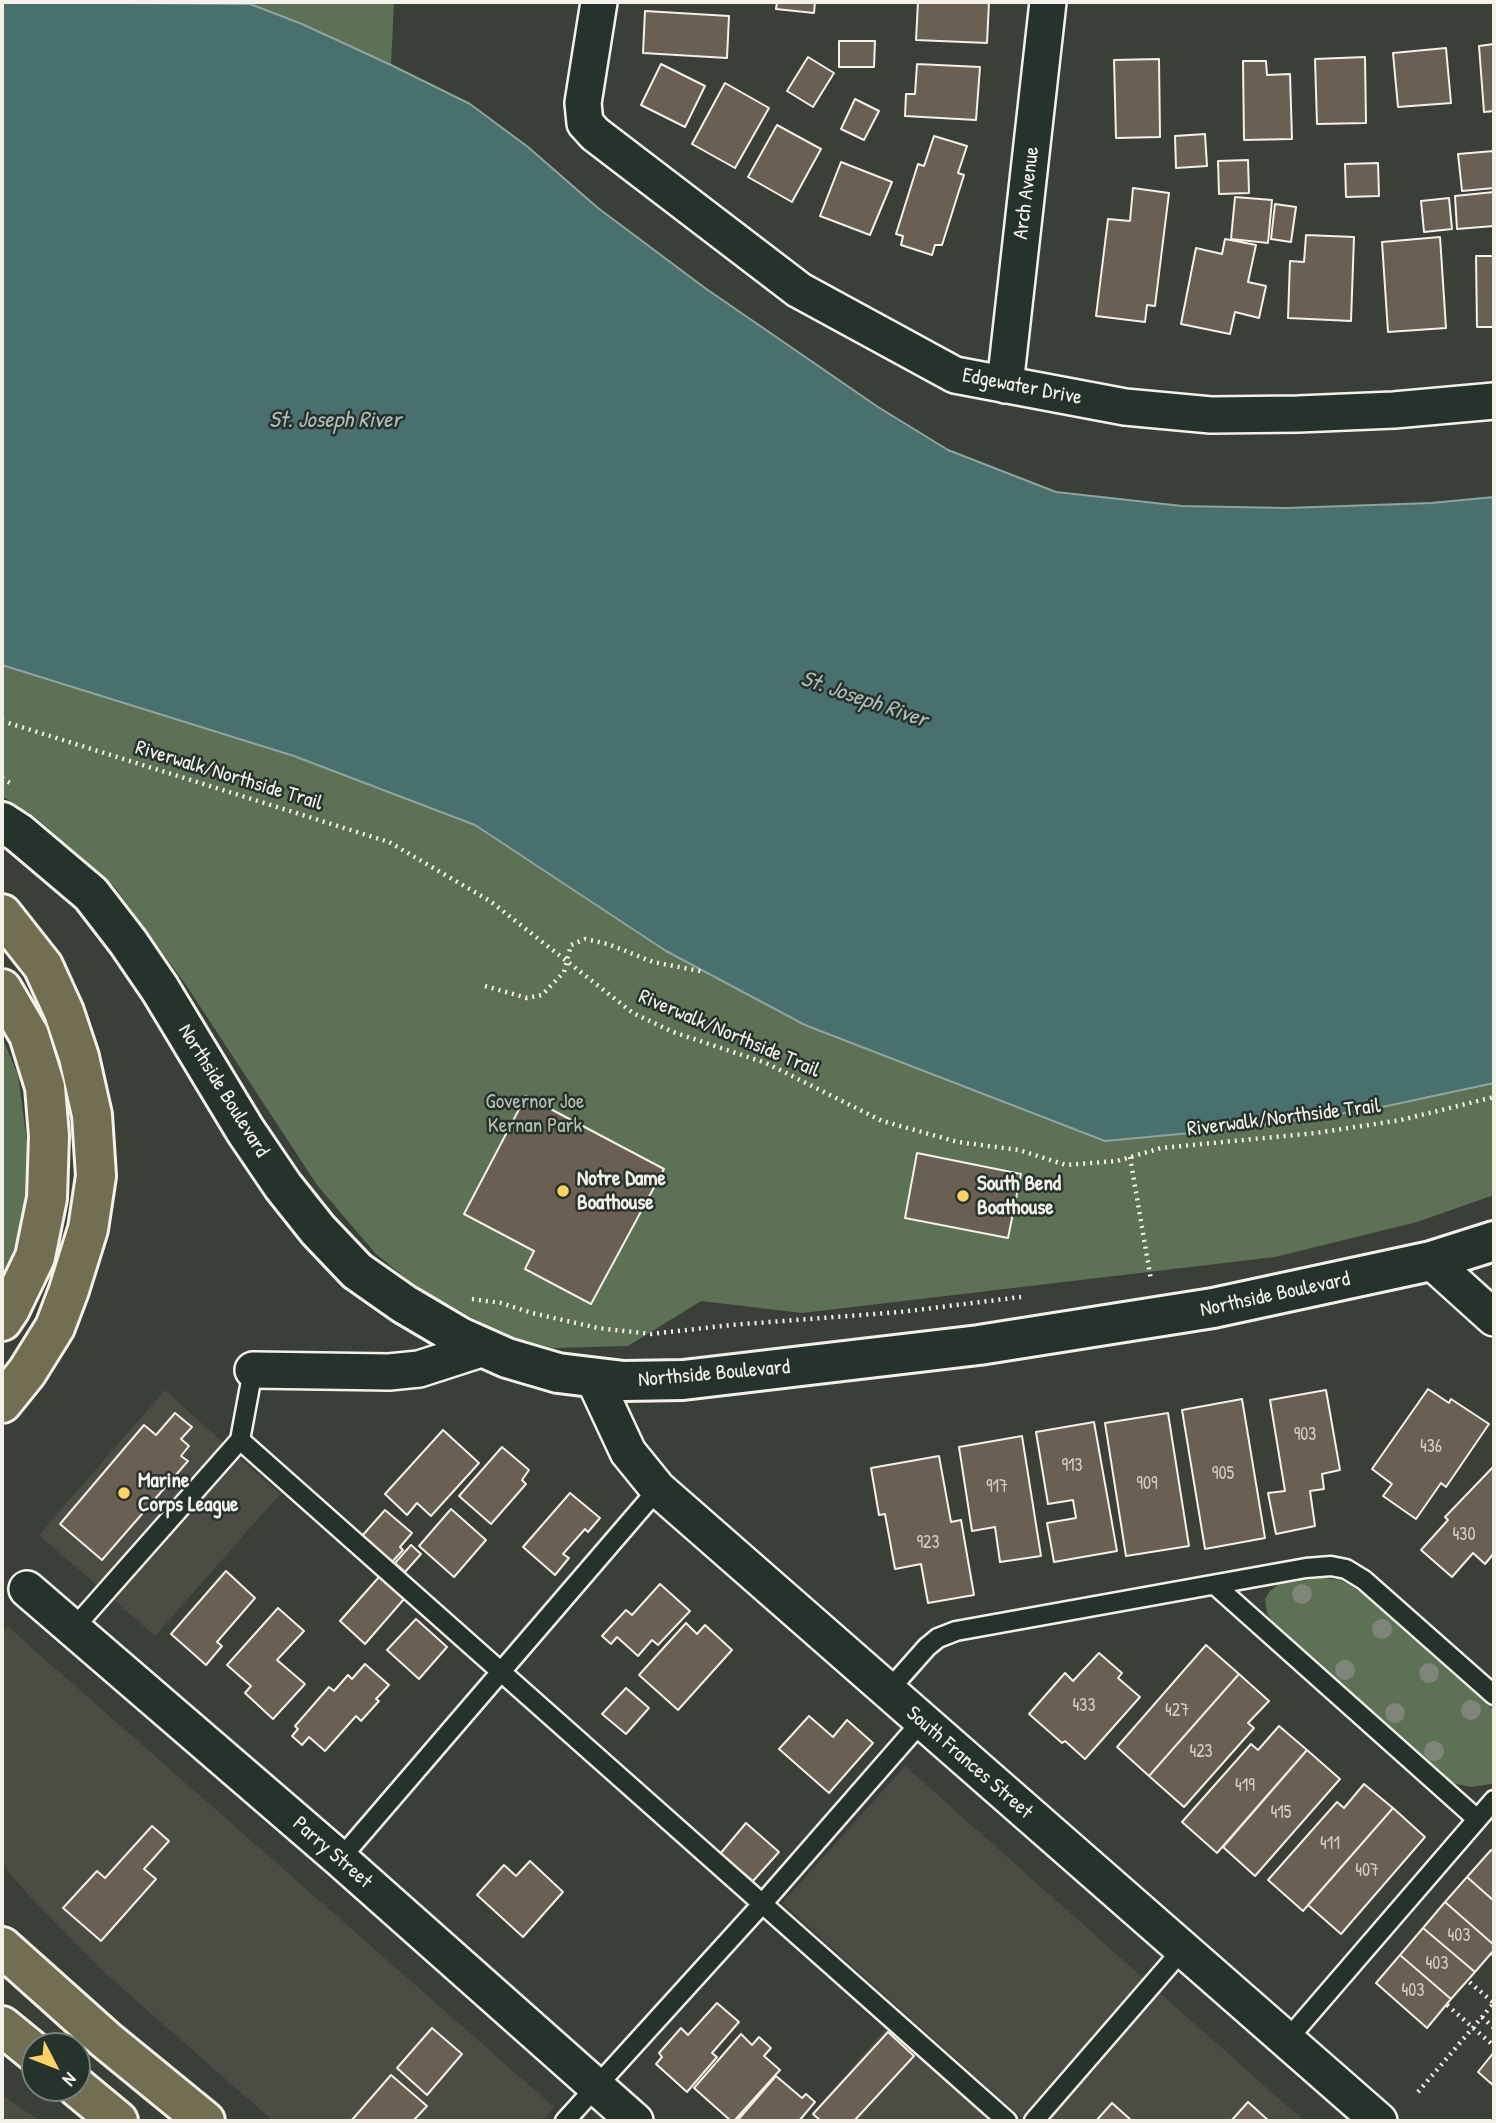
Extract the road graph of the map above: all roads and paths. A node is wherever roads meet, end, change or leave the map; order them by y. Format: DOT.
graph roads {
  1 [pos="599,2"];
  2 [pos="1048,2"];
  3 [pos="1005,384"];
  4 [pos="1494,401"];
  5 [pos="2,721"];
  6 [pos="2,822"];
  7 [pos="2,914"];
  8 [pos="567,960"];
  9 [pos="705,972"];
  10 [pos="485,986"];
  11 [pos="2,989"];
  12 [pos="1494,1097"];
  13 [pos="1130,1157"];
  14 [pos="1494,1241"];
  15 [pos="1431,1261"];
  16 [pos="1138,1283"];
  17 [pos="1032,1296"];
  18 [pos="465,1298"];
  19 [pos="1494,1318"];
  20 [pos="2,1321"];
  21 [pos="484,1348"];
  22 [pos="253,1370"];
  23 [pos="593,1377"];
  24 [pos="2,1404"];
  25 [pos="240,1440"];
  26 [pos="658,1489"];
  27 [pos="1215,1585"];
  28 [pos="27,1589"];
  29 [pos="73,1629"];
  30 [pos="501,1671"];
  31 [pos="888,1691"];
  32 [pos="1494,1695"];
  33 [pos="922,1721"];
  34 [pos="1494,1800"];
  35 [pos="1477,1819"];
  36 [pos="340,1859"];
  37 [pos="763,1903"];
  38 [pos="8,1948"];
  39 [pos="1183,1949"];
  40 [pos="1468,1981"];
  41 [pos="1447,2005"];
  42 [pos="1482,2017"];
  43 [pos="2,2026"];
  44 [pos="1473,2027"];
  45 [pos="1494,2028"];
  46 [pos="1287,2040"];
  47 [pos="21,2042"];
  48 [pos="1494,2046"];
  49 [pos="595,2086"];
  50 [pos="1418,2092"];
  51 [pos="91,2099"];
  52 [pos="118,2121"];
  53 [pos="205,2121"];
  54 [pos="565,2121"];
  55 [pos="635,2121"];
  56 [pos="1007,2121"];
  57 [pos="1034,2121"];
  58 [pos="1380,2121"];
  1 -- 3 [label="street, Edgewater Drive"];
  2 -- 3 [label="street, Arch Avenue"];
  3 -- 4 [label="street, Edgewater Drive"];
  5 -- 8 [label="path, Riverwalk/Northside Trail"];
  6 -- 21 [label="street, Northside Boulevard"];
  7 -- 24 [label="main road"];
  8 -- 9 [label="path"];
  8 -- 10 [label="path"];
  8 -- 13 [label="path, Riverwalk/Northside Trail"];
  11 -- 20 [label="main road"];
  12 -- 13 [label="path, Riverwalk/Northside Trail"];
  13 -- 16 [label="path"];
  14 -- 15 [label="street, Northside Boulevard"];
  15 -- 19 [label="street"];
  15 -- 23 [label="street, Northside Boulevard"];
  17 -- 18 [label="path"];
  21 -- 22 [label="street"];
  21 -- 23 [label="street, Northside Boulevard"];
  22 -- 25 [label="lane"];
  23 -- 26 [label="street, South Frances Street"];
  25 -- 29 [label="lane"];
  25 -- 30 [label="lane"];
  26 -- 30 [label="lane"];
  26 -- 31 [label="street, South Frances Street"];
  27 -- 31 [label="lane"];
  27 -- 32 [label="lane"];
  27 -- 35 [label="lane"];
  28 -- 29 [label="street, Parry Street"];
  29 -- 36 [label="street, Parry Street"];
  30 -- 36 [label="lane"];
  30 -- 37 [label="lane"];
  31 -- 33 [label="street, South Frances Street"];
  33 -- 37 [label="lane"];
  33 -- 39 [label="street, South Frances Street"];
  34 -- 35 [label="lane"];
  35 -- 46 [label="lane"];
  36 -- 49 [label="street, Parry Street"];
  37 -- 49 [label="lane"];
  37 -- 56 [label="lane"];
  38 -- 53 [label="main road"];
  39 -- 46 [label="street, South Frances Street"];
  39 -- 57 [label="lane"];
  40 -- 42 [label="path"];
  41 -- 44 [label="path"];
  42 -- 44 [label="path"];
  42 -- 45 [label="path"];
  43 -- 47 [label="main road"];
  44 -- 48 [label="path"];
  44 -- 50 [label="path"];
  46 -- 58 [label="street, South Frances Street"];
  49 -- 54 [label="lane"];
  49 -- 55 [label="street, Parry Street"];
  51 -- 52 [label="main road"];
}
